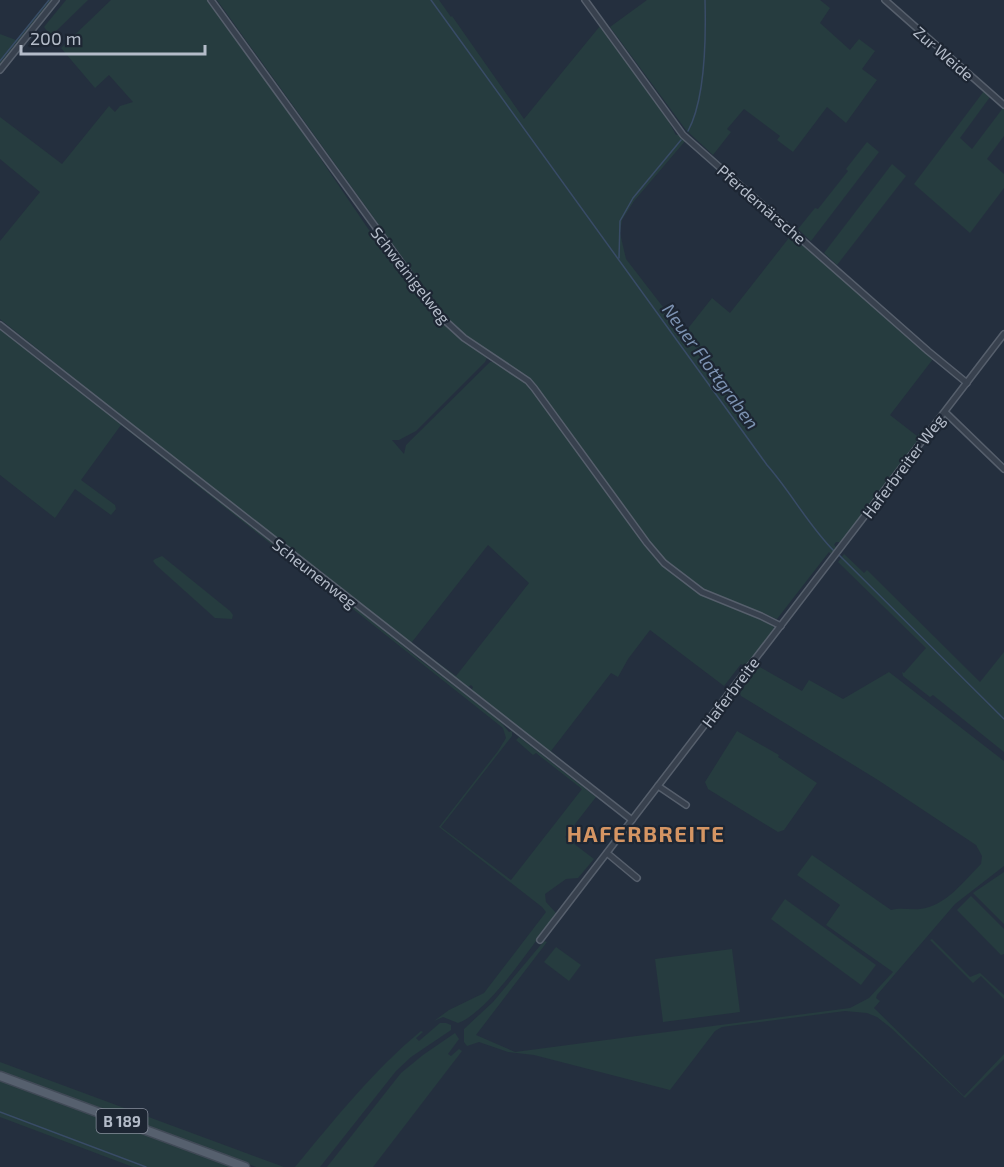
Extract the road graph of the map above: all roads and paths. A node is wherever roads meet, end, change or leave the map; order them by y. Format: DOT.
graph roads {
  1 [pos="56,0"];
  2 [pos="211,0"];
  3 [pos="585,0"];
  4 [pos="885,0"];
  5 [pos="0,70"];
  6 [pos="1004,105"];
  7 [pos="0,325"];
  8 [pos="1004,334"];
  9 [pos="967,382"];
  10 [pos="945,412"];
  11 [pos="1004,469"];
  12 [pos="803,598"];
  13 [pos="781,626"];
  14 [pos="658,786"];
  15 [pos="686,805"];
  16 [pos="632,820"];
  17 [pos="607,853"];
  18 [pos="637,878"];
  19 [pos="540,940"];
  20 [pos="0,1076"];
  21 [pos="245,1167"];
  1 -- 5 [label="street"];
  2 -- 13 [label="street, Schweinigelweg"];
  3 -- 9 [label="street, Pferdemärsche"];
  4 -- 6 [label="street, Zur Weide"];
  7 -- 16 [label="street, Scheunenweg"];
  8 -- 9 [label="street, Haferbreiter Weg"];
  9 -- 10 [label="street, Haferbreiter Weg"];
  10 -- 11 [label="street"];
  10 -- 12 [label="street, Haferbreiter Weg"];
  12 -- 13 [label="street, Haferbreite"];
  13 -- 14 [label="street, Haferbreite"];
  14 -- 15 [label="street"];
  14 -- 16 [label="street, Haferbreite"];
  16 -- 17 [label="street, Haferbreite"];
  17 -- 18 [label="street"];
  17 -- 19 [label="street, Haferbreite"];
  20 -- 21 [label="main road, B 189"];
}
